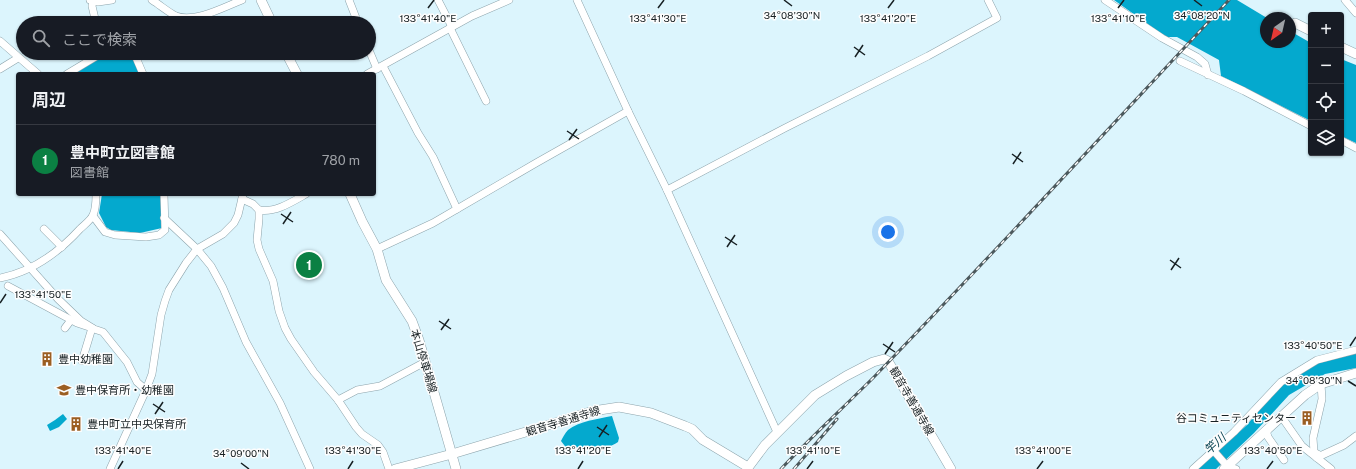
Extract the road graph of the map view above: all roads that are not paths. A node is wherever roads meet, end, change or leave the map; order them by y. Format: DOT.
graph roads {
  1 [pos="112,0"];
  2 [pos="152,0"];
  3 [pos="242,0"];
  4 [pos="261,0"];
  5 [pos="349,0"];
  6 [pos="438,0"];
  7 [pos="509,0"];
  8 [pos="577,0"];
  9 [pos="988,0"];
  10 [pos="1105,0"];
  11 [pos="1345,0"];
  12 [pos="92,1"];
  13 [pos="1356,13"];
  14 [pos="94,16"];
  15 [pos="177,16"];
  16 [pos="200,16"];
  17 [pos="269,16"];
  18 [pos="355,16"];
  19 [pos="1296,24"];
  20 [pos="451,28"];
  21 [pos="1308,30"];
  22 [pos="0,41"];
  23 [pos="1343,48"];
  24 [pos="1356,54"];
  25 [pos="16,56"];
  26 [pos="16,59"];
  27 [pos="20,60"];
  28 [pos="90,60"];
  29 [pos="137,60"];
  30 [pos="289,60"];
  31 [pos="375,60"];
  32 [pos="1180,61"];
  33 [pos="380,67"];
  34 [pos="0,70"];
  35 [pos="36,72"];
  36 [pos="70,72"];
  37 [pos="142,72"];
  38 [pos="295,72"];
  39 [pos="371,72"];
  40 [pos="1208,75"];
  41 [pos="486,101"];
  42 [pos="628,111"];
  43 [pos="1308,124"];
  44 [pos="1344,142"];
  45 [pos="1356,148"];
  46 [pos="667,190"];
  47 [pos="96,196"];
  48 [pos="164,196"];
  49 [pos="302,196"];
  50 [pos="351,196"];
  51 [pos="243,197"];
  52 [pos="457,209"];
  53 [pos="259,210"];
  54 [pos="93,216"];
  55 [pos="164,218"];
  56 [pos="44,229"];
  57 [pos="0,234"];
  58 [pos="6,240"];
  59 [pos="0,246"];
  60 [pos="62,247"];
  61 [pos="197,249"];
  62 [pos="378,249"];
  63 [pos="29,268"];
  64 [pos="0,278"];
  65 [pos="8,286"];
  66 [pos="71,320"];
  67 [pos="65,328"];
  68 [pos="92,328"];
  69 [pos="1356,350"];
  70 [pos="82,361"];
  71 [pos="425,362"];
  72 [pos="1356,373"];
  73 [pos="1321,384"];
  74 [pos="146,390"];
  75 [pos="338,400"];
  76 [pos="1280,416"];
  77 [pos="1266,430"];
  78 [pos="777,432"];
  79 [pos="1356,436"];
  80 [pos="1214,452"];
  81 [pos="452,454"];
  82 [pos="1318,457"];
  83 [pos="1284,460"];
  84 [pos="1228,467"];
  85 [pos="747,468"];
  86 [pos="110,469"];
  87 [pos="310,469"];
  88 [pos="389,469"];
  89 [pos="396,469"];
  90 [pos="456,469"];
  91 [pos="951,469"];
  92 [pos="1193,469"];
  93 [pos="1331,469"];
  1 -- 12 [label="street"];
  2 -- 15 [label="street"];
  3 -- 16 [label="street"];
  4 -- 17 [label="main road"];
  5 -- 18 [label="street"];
  6 -- 20 [label="street"];
  7 -- 20 [label="street"];
  8 -- 42 [label="street"];
  9 -- 46 [label="street"];
  10 -- 40 [label="street"];
  11 -- 13 [label="street"];
  12 -- 14 [label="street"];
  19 -- 21 [label="main road"];
  20 -- 33 [label="street"];
  20 -- 41 [label="street"];
  22 -- 25 [label="street"];
  23 -- 24 [label="main road"];
  26 -- 34 [label="street"];
  27 -- 35 [label="street"];
  28 -- 36 [label="street"];
  29 -- 37 [label="street"];
  30 -- 38 [label="main road"];
  31 -- 33 [label="street"];
  32 -- 40 [label="street"];
  33 -- 39 [label="street"];
  33 -- 52 [label="street"];
  40 -- 43 [label="street"];
  42 -- 46 [label="street"];
  42 -- 52 [label="street"];
  44 -- 45 [label="street"];
  46 -- 78 [label="street"];
  47 -- 54 [label="street"];
  48 -- 55 [label="street"];
  49 -- 53 [label="street"];
  50 -- 62 [label="main road, 本山停車場線"];
  51 -- 53 [label="street"];
  51 -- 61 [label="street"];
  52 -- 62 [label="street"];
  53 -- 75 [label="street"];
  54 -- 55 [label="street"];
  54 -- 60 [label="street"];
  55 -- 61 [label="street"];
  56 -- 60 [label="street"];
  57 -- 58 [label="street"];
  58 -- 59 [label="street"];
  58 -- 63 [label="street"];
  60 -- 63 [label="street"];
  61 -- 74 [label="street"];
  61 -- 87 [label="street"];
  62 -- 71 [label="main road, 本山停車場線"];
  63 -- 64 [label="street"];
  63 -- 68 [label="street"];
  65 -- 66 [label="street"];
  66 -- 67 [label="street"];
  66 -- 68 [label="street"];
  68 -- 70 [label="street"];
  68 -- 74 [label="street"];
  69 -- 80 [label="street"];
  71 -- 75 [label="street"];
  71 -- 81 [label="main road, 本山停車場線"];
  72 -- 73 [label="main road"];
  73 -- 76 [label="main road"];
  73 -- 82 [label="street"];
  74 -- 86 [label="street"];
  75 -- 88 [label="street"];
  76 -- 77 [label="main road"];
  76 -- 82 [label="street"];
  77 -- 83 [label="street"];
  77 -- 84 [label="main road"];
  78 -- 85 [label="main road, 観音寺善通寺線"];
  78 -- 91 [label="main road, 観音寺善通寺線"];
  79 -- 82 [label="street"];
  80 -- 84 [label="street"];
  80 -- 92 [label="street"];
  81 -- 85 [label="main road, 観音寺善通寺線"];
  81 -- 89 [label="main road, 観音寺善通寺線"];
  81 -- 90 [label="main road, 本山停車場線"];
  82 -- 93 [label="street"];
}
